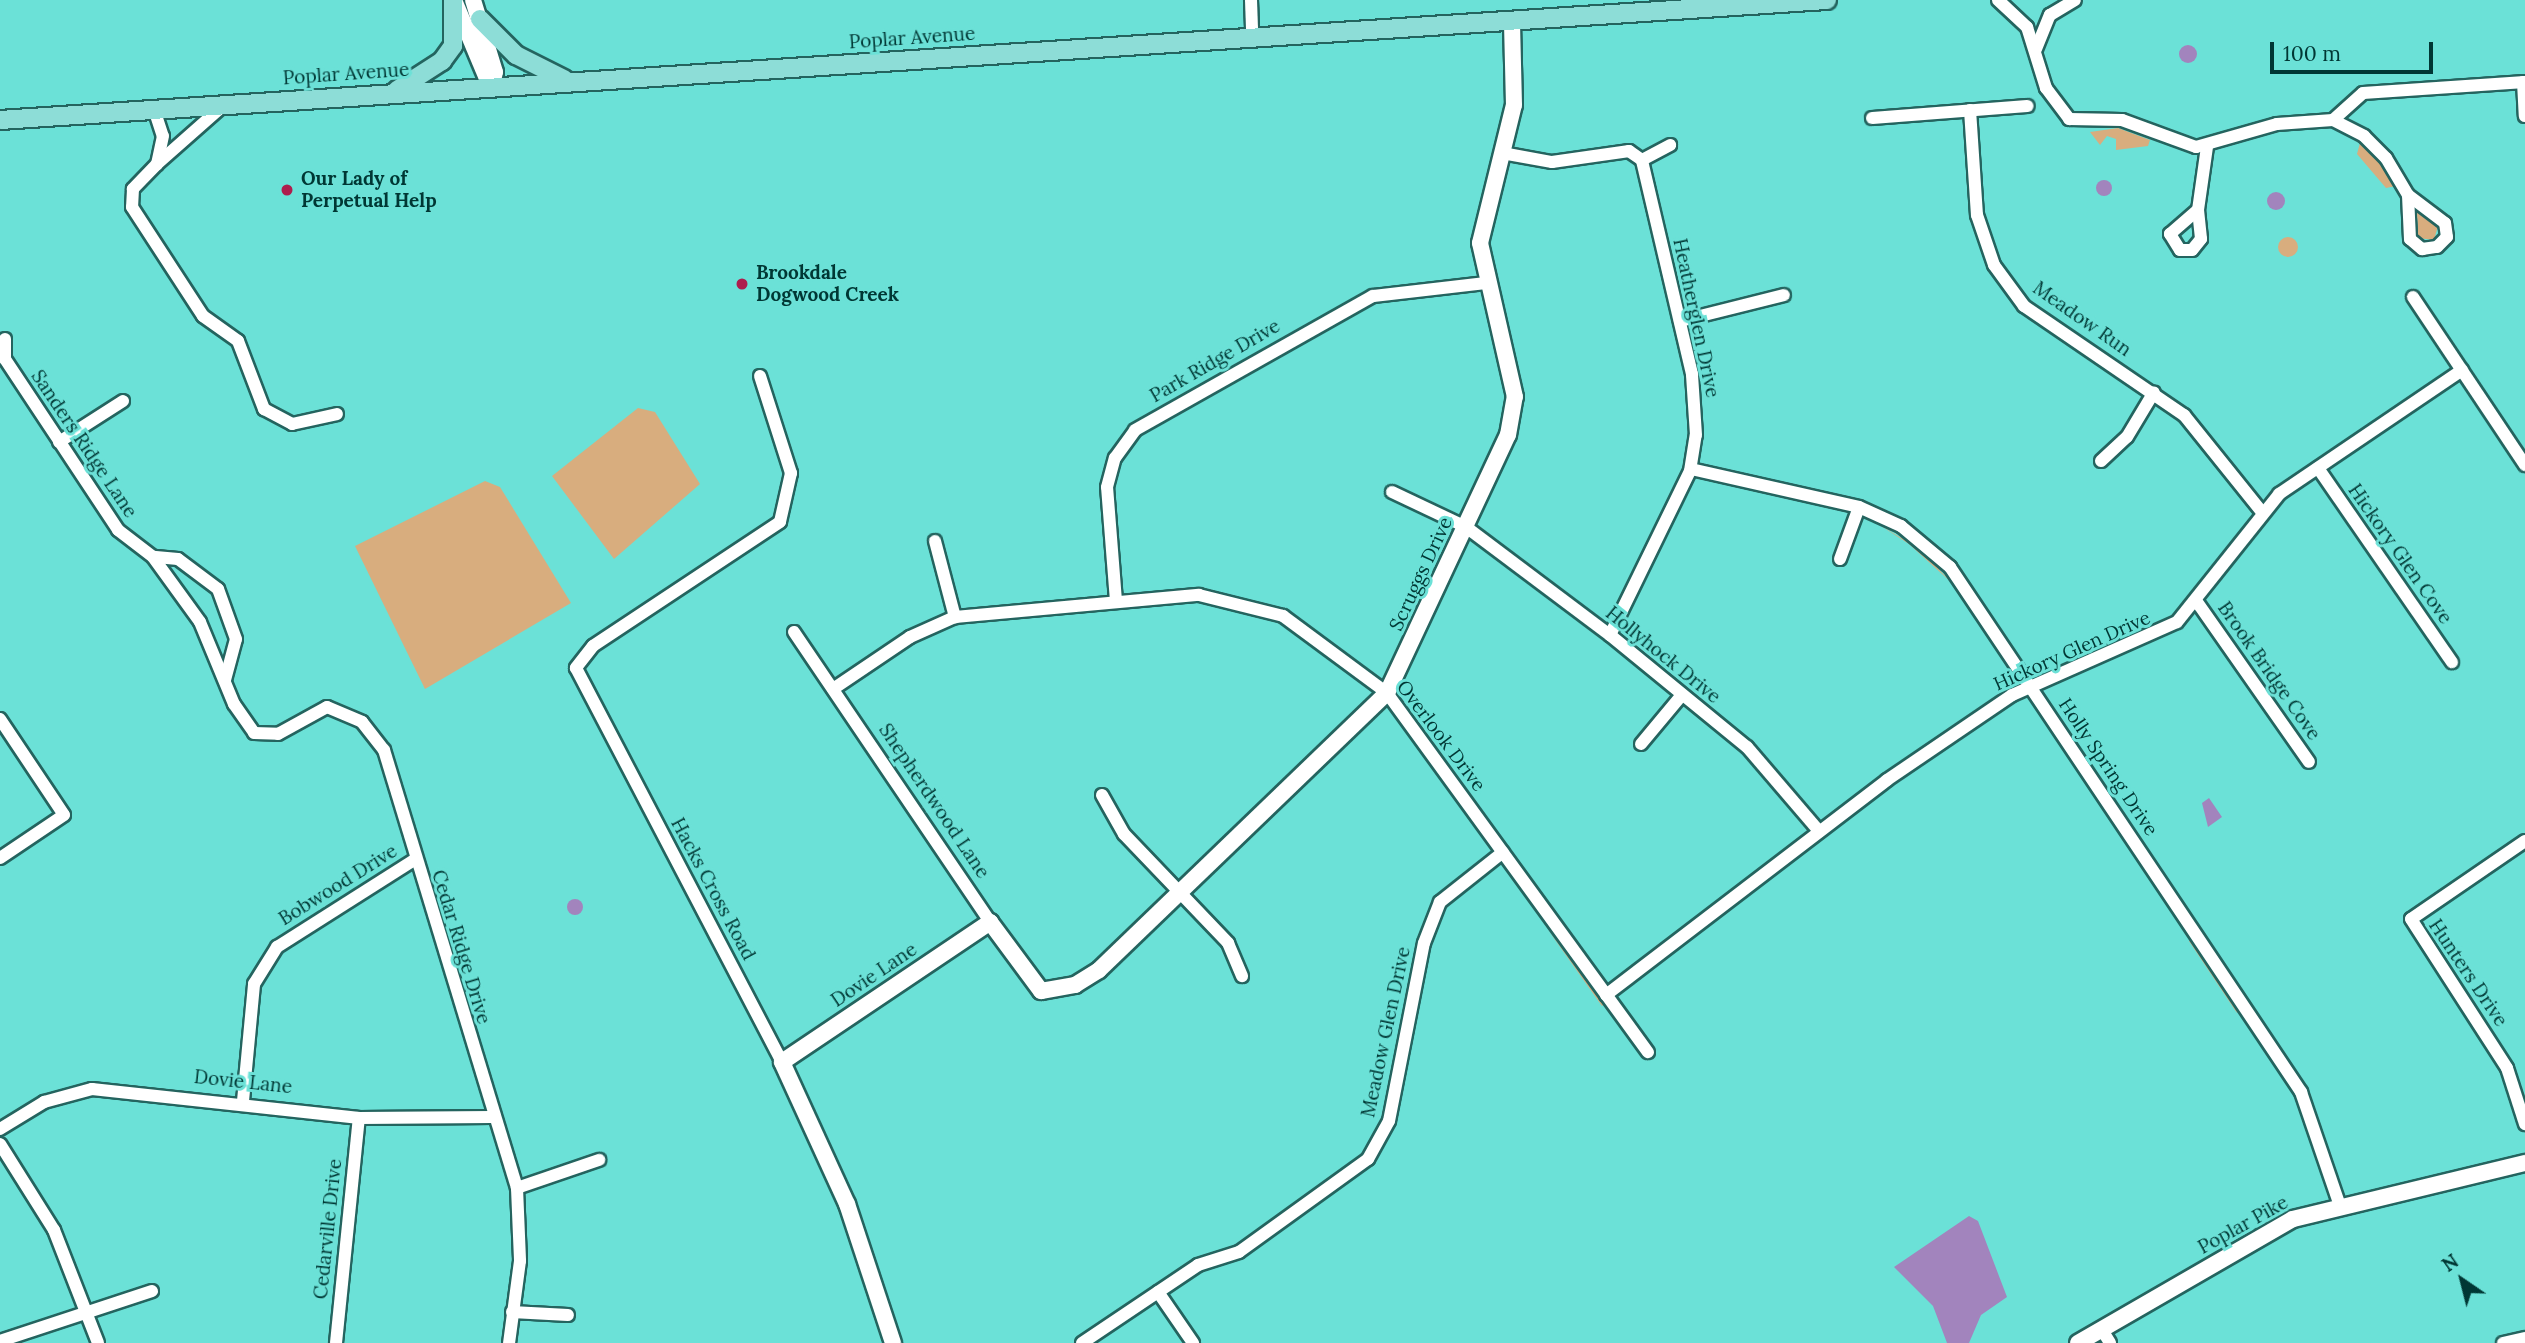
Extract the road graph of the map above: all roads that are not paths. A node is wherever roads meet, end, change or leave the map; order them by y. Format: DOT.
graph roads {
  1 [pos="453,0"];
  2 [pos="473,0"];
  3 [pos="1251,0"];
  4 [pos="1827,0"];
  5 [pos="1998,0"];
  6 [pos="2075,0"];
  7 [pos="480,19"];
  8 [pos="1511,22"];
  9 [pos="1252,38"];
  10 [pos="2036,49"];
  11 [pos="568,81"];
  12 [pos="2524,82"];
  13 [pos="491,88"];
  14 [pos="394,92"];
  15 [pos="225,104"];
  16 [pos="2028,106"];
  17 [pos="154,108"];
  18 [pos="1970,110"];
  19 [pos="2525,116"];
  20 [pos="1871,118"];
  21 [pos="0,120"];
  22 [pos="2333,120"];
  23 [pos="1670,145"];
  24 [pos="2207,147"];
  25 [pos="1502,153"];
  26 [pos="1642,160"];
  27 [pos="157,164"];
  28 [pos="2408,195"];
  29 [pos="2198,209"];
  30 [pos="1486,283"];
  31 [pos="1784,295"];
  32 [pos="2413,297"];
  33 [pos="1680,321"];
  34 [pos="5,339"];
  35 [pos="2462,370"];
  36 [pos="760,376"];
  37 [pos="2154,392"];
  38 [pos="123,401"];
  39 [pos="337,414"];
  40 [pos="59,442"];
  41 [pos="2101,461"];
  42 [pos="2525,465"];
  43 [pos="2318,468"];
  44 [pos="1690,469"];
  45 [pos="1392,492"];
  46 [pos="1859,507"];
  47 [pos="2262,512"];
  48 [pos="1466,527"];
  49 [pos="935,541"];
  50 [pos="153,557"];
  51 [pos="1840,559"];
  52 [pos="1116,601"];
  53 [pos="2197,601"];
  54 [pos="955,617"];
  55 [pos="794,632"];
  56 [pos="1610,635"];
  57 [pos="2452,662"];
  58 [pos="225,680"];
  59 [pos="2031,687"];
  60 [pos="833,689"];
  61 [pos="1387,694"];
  62 [pos="1681,696"];
  63 [pos="234,704"];
  64 [pos="0,719"];
  65 [pos="1641,744"];
  66 [pos="2309,762"];
  67 [pos="1102,795"];
  68 [pos="1819,831"];
  69 [pos="2525,841"];
  70 [pos="1503,852"];
  71 [pos="0,858"];
  72 [pos="414,860"];
  73 [pos="1182,892"];
  74 [pos="990,922"];
  75 [pos="1242,976"];
  76 [pos="1041,991"];
  77 [pos="1606,995"];
  78 [pos="1648,1052"];
  79 [pos="782,1062"];
  80 [pos="243,1101"];
  81 [pos="492,1117"];
  82 [pos="359,1118"];
  83 [pos="2525,1124"];
  84 [pos="0,1129"];
  85 [pos="0,1144"];
  86 [pos="600,1160"];
  87 [pos="2525,1163"];
  88 [pos="517,1188"];
  89 [pos="2339,1203"];
  90 [pos="152,1292"];
  91 [pos="1158,1292"];
  92 [pos="85,1311"];
  93 [pos="512,1312"];
  94 [pos="568,1315"];
  95 [pos="2106,1336"];
  96 [pos="2525,1338"];
  97 [pos="0,1340"];
  98 [pos="98,1343"];
  99 [pos="336,1343"];
  100 [pos="509,1343"];
  101 [pos="893,1343"];
  102 [pos="1082,1343"];
  103 [pos="1193,1343"];
  104 [pos="2078,1343"];
  105 [pos="2503,1343"];
  1 -- 13 [label="street"];
  1 -- 14 [label="main road"];
  2 -- 7 [label="street"];
  3 -- 9 [label="street"];
  4 -- 8 [label="main road, Poplar Avenue"];
  5 -- 10 [label="street"];
  6 -- 10 [label="street"];
  7 -- 11 [label="main road"];
  7 -- 13 [label="street"];
  8 -- 9 [label="main road, Poplar Avenue"];
  8 -- 25 [label="street, Scruggs Drive"];
  9 -- 11 [label="main road, Poplar Avenue"];
  10 -- 24 [label="street"];
  11 -- 13 [label="main road, Poplar Avenue"];
  12 -- 19 [label="street"];
  12 -- 22 [label="street"];
  13 -- 14 [label="main road, Poplar Avenue"];
  14 -- 15 [label="main road, Poplar Avenue"];
  15 -- 17 [label="main road, Poplar Avenue"];
  15 -- 27 [label="street"];
  16 -- 18 [label="street"];
  17 -- 21 [label="main road, Poplar Avenue"];
  17 -- 27 [label="street"];
  18 -- 20 [label="street"];
  18 -- 37 [label="street, Meadow Run"];
  22 -- 24 [label="street"];
  22 -- 28 [label="street"];
  23 -- 26 [label="street"];
  24 -- 29 [label="street"];
  25 -- 26 [label="street"];
  25 -- 30 [label="street, Scruggs Drive"];
  26 -- 33 [label="street, Heatherglen Drive"];
  27 -- 39 [label="street"];
  30 -- 48 [label="street, Scruggs Drive"];
  30 -- 52 [label="street, Park Ridge Drive"];
  31 -- 33 [label="street"];
  32 -- 35 [label="street"];
  33 -- 44 [label="street, Heatherglen Drive"];
  34 -- 40 [label="street, Sanders Ridge Lane"];
  35 -- 42 [label="street"];
  35 -- 43 [label="street, Hickory Glen Drive"];
  36 -- 79 [label="street, Hacks Cross Road"];
  37 -- 41 [label="street"];
  37 -- 47 [label="street, Meadow Run"];
  38 -- 40 [label="street"];
  40 -- 50 [label="street, Sanders Ridge Lane"];
  43 -- 47 [label="street, Hickory Glen Drive"];
  43 -- 57 [label="street, Hickory Glen Cove"];
  44 -- 46 [label="street, Holly Spring Drive"];
  44 -- 56 [label="street, Heatherglen Drive"];
  45 -- 48 [label="street, Hollyhock Drive"];
  46 -- 51 [label="street"];
  46 -- 59 [label="street, Holly Spring Drive"];
  47 -- 53 [label="street, Hickory Glen Drive"];
  48 -- 56 [label="street, Hollyhock Drive"];
  48 -- 61 [label="street, Scruggs Drive"];
  49 -- 54 [label="street"];
  50 -- 58 [label="street, Sanders Ridge Lane"];
  50 -- 58 [label="street, Sanders Ridge Lane"];
  52 -- 54 [label="street, Overlook Drive"];
  52 -- 61 [label="street, Overlook Drive"];
  53 -- 59 [label="street, Hickory Glen Drive"];
  53 -- 66 [label="street, Brook Bridge Cove"];
  54 -- 60 [label="street, Overlook Drive"];
  55 -- 60 [label="street, Shepherdwood Lane"];
  56 -- 62 [label="street, Hollyhock Drive"];
  58 -- 63 [label="street, Sanders Ridge Lane"];
  59 -- 68 [label="street, Hickory Glen Drive"];
  59 -- 89 [label="street, Holly Spring Drive"];
  60 -- 74 [label="street, Shepherdwood Lane"];
  61 -- 70 [label="street, Overlook Drive"];
  61 -- 73 [label="street, Scruggs Drive"];
  62 -- 65 [label="street"];
  62 -- 68 [label="street, Hollyhock Drive"];
  63 -- 72 [label="street, Cedar Ridge Drive"];
  64 -- 71 [label="street"];
  67 -- 73 [label="street"];
  68 -- 77 [label="street, Hickory Glen Drive"];
  69 -- 83 [label="street, Hunters Drive"];
  70 -- 77 [label="street, Overlook Drive"];
  70 -- 91 [label="street, Meadow Glen Drive"];
  72 -- 80 [label="street, Bobwood Drive"];
  72 -- 81 [label="street, Cedar Ridge Drive"];
  73 -- 75 [label="street"];
  73 -- 76 [label="street, Scruggs Drive"];
  74 -- 76 [label="street, Shepherdwood Lane"];
  74 -- 79 [label="street, Dovie Lane"];
  77 -- 78 [label="street, Overlook Drive"];
  79 -- 101 [label="street, Hacks Cross Road"];
  80 -- 82 [label="street, Dovie Lane"];
  80 -- 84 [label="street, Dovie Lane"];
  81 -- 82 [label="street, Dovie Lane"];
  81 -- 88 [label="street, Cedar Ridge Drive"];
  82 -- 99 [label="street, Cedarville Drive"];
  85 -- 92 [label="street"];
  86 -- 88 [label="street"];
  87 -- 89 [label="street, Poplar Pike"];
  88 -- 93 [label="street, Cedar Ridge Drive"];
  89 -- 95 [label="street, Poplar Pike"];
  90 -- 92 [label="street"];
  91 -- 102 [label="street, Meadow Glen Drive"];
  91 -- 103 [label="street"];
  92 -- 97 [label="street"];
  92 -- 98 [label="street"];
  93 -- 94 [label="street"];
  93 -- 100 [label="street, Cedar Ridge Drive"];
  95 -- 104 [label="street, Poplar Pike"];
  96 -- 105 [label="street"];
}
